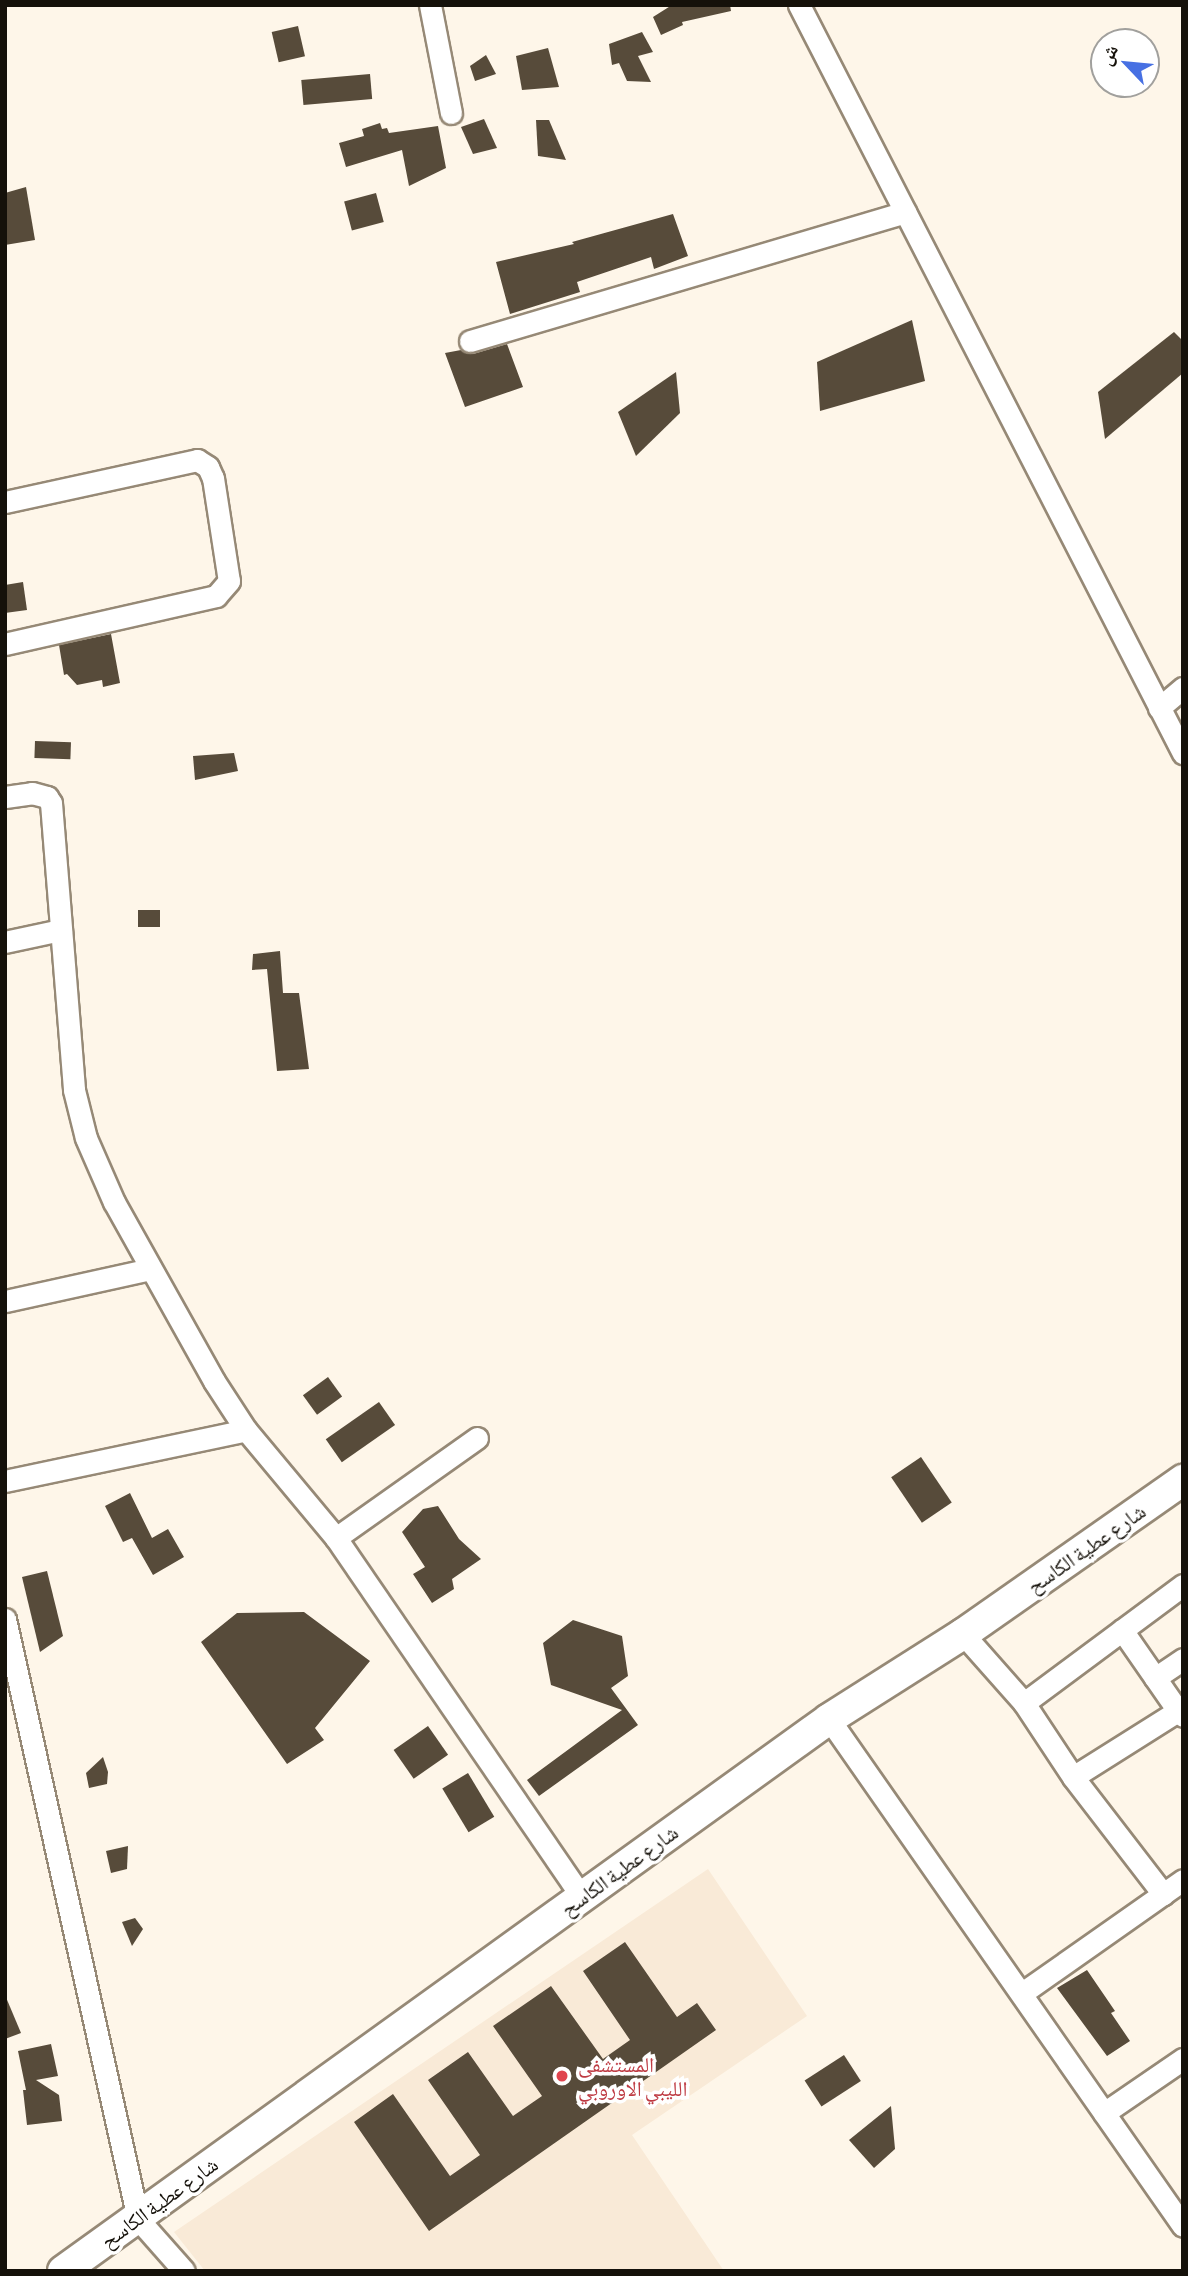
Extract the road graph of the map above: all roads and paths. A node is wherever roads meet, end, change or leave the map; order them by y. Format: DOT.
graph roads {
  1 [pos="430,5"];
  2 [pos="799,5"];
  3 [pos="451,113"];
  4 [pos="905,212"];
  5 [pos="470,341"];
  6 [pos="5,502"];
  7 [pos="5,644"];
  8 [pos="1183,688"];
  9 [pos="1159,708"];
  10 [pos="1183,753"];
  11 [pos="5,797"];
  12 [pos="61,930"];
  13 [pos="5,942"];
  14 [pos="151,1269"];
  15 [pos="5,1301"];
  16 [pos="246,1430"];
  17 [pos="477,1438"];
  18 [pos="1183,1480"];
  19 [pos="5,1481"];
  20 [pos="336,1538"];
  21 [pos="1183,1585"];
  22 [pos="5,1619"];
  23 [pos="1122,1630"];
  24 [pos="963,1634"];
  25 [pos="1183,1659"];
  26 [pos="1155,1678"];
  27 [pos="1024,1703"];
  28 [pos="1181,1714"];
  29 [pos="829,1719"];
  30 [pos="1073,1777"];
  31 [pos="1183,1880"];
  32 [pos="1163,1894"];
  33 [pos="582,1897"];
  34 [pos="1023,1993"];
  35 [pos="1183,2059"];
  36 [pos="1104,2113"];
  37 [pos="138,2218"];
  38 [pos="1181,2221"];
  39 [pos="63,2271"];
  40 [pos="184,2271"];
  1 -- 3 [label="street"];
  2 -- 4 [label="street"];
  4 -- 5 [label="street"];
  4 -- 9 [label="street"];
  6 -- 7 [label="street"];
  8 -- 9 [label="street"];
  9 -- 10 [label="street"];
  11 -- 12 [label="street"];
  12 -- 13 [label="street"];
  12 -- 14 [label="street"];
  14 -- 15 [label="street"];
  14 -- 16 [label="street"];
  16 -- 19 [label="street"];
  16 -- 20 [label="street"];
  17 -- 20 [label="street"];
  18 -- 24 [label="street, شارع عطية الكاسح"];
  20 -- 33 [label="street"];
  21 -- 23 [label="street"];
  22 -- 37 [label="street"];
  23 -- 26 [label="street"];
  23 -- 27 [label="street"];
  24 -- 27 [label="street"];
  24 -- 29 [label="street, شارع عطية الكاسح"];
  25 -- 26 [label="street"];
  26 -- 28 [label="street"];
  27 -- 30 [label="street"];
  28 -- 30 [label="street"];
  29 -- 33 [label="street, شارع عطية الكاسح"];
  29 -- 34 [label="street"];
  30 -- 32 [label="street"];
  31 -- 32 [label="street"];
  32 -- 34 [label="street"];
  33 -- 37 [label="street, شارع عطية الكاسح"];
  34 -- 36 [label="street"];
  35 -- 36 [label="street"];
  36 -- 38 [label="street"];
  37 -- 39 [label="street, شارع عطية الكاسح"];
  37 -- 40 [label="street"];
}
